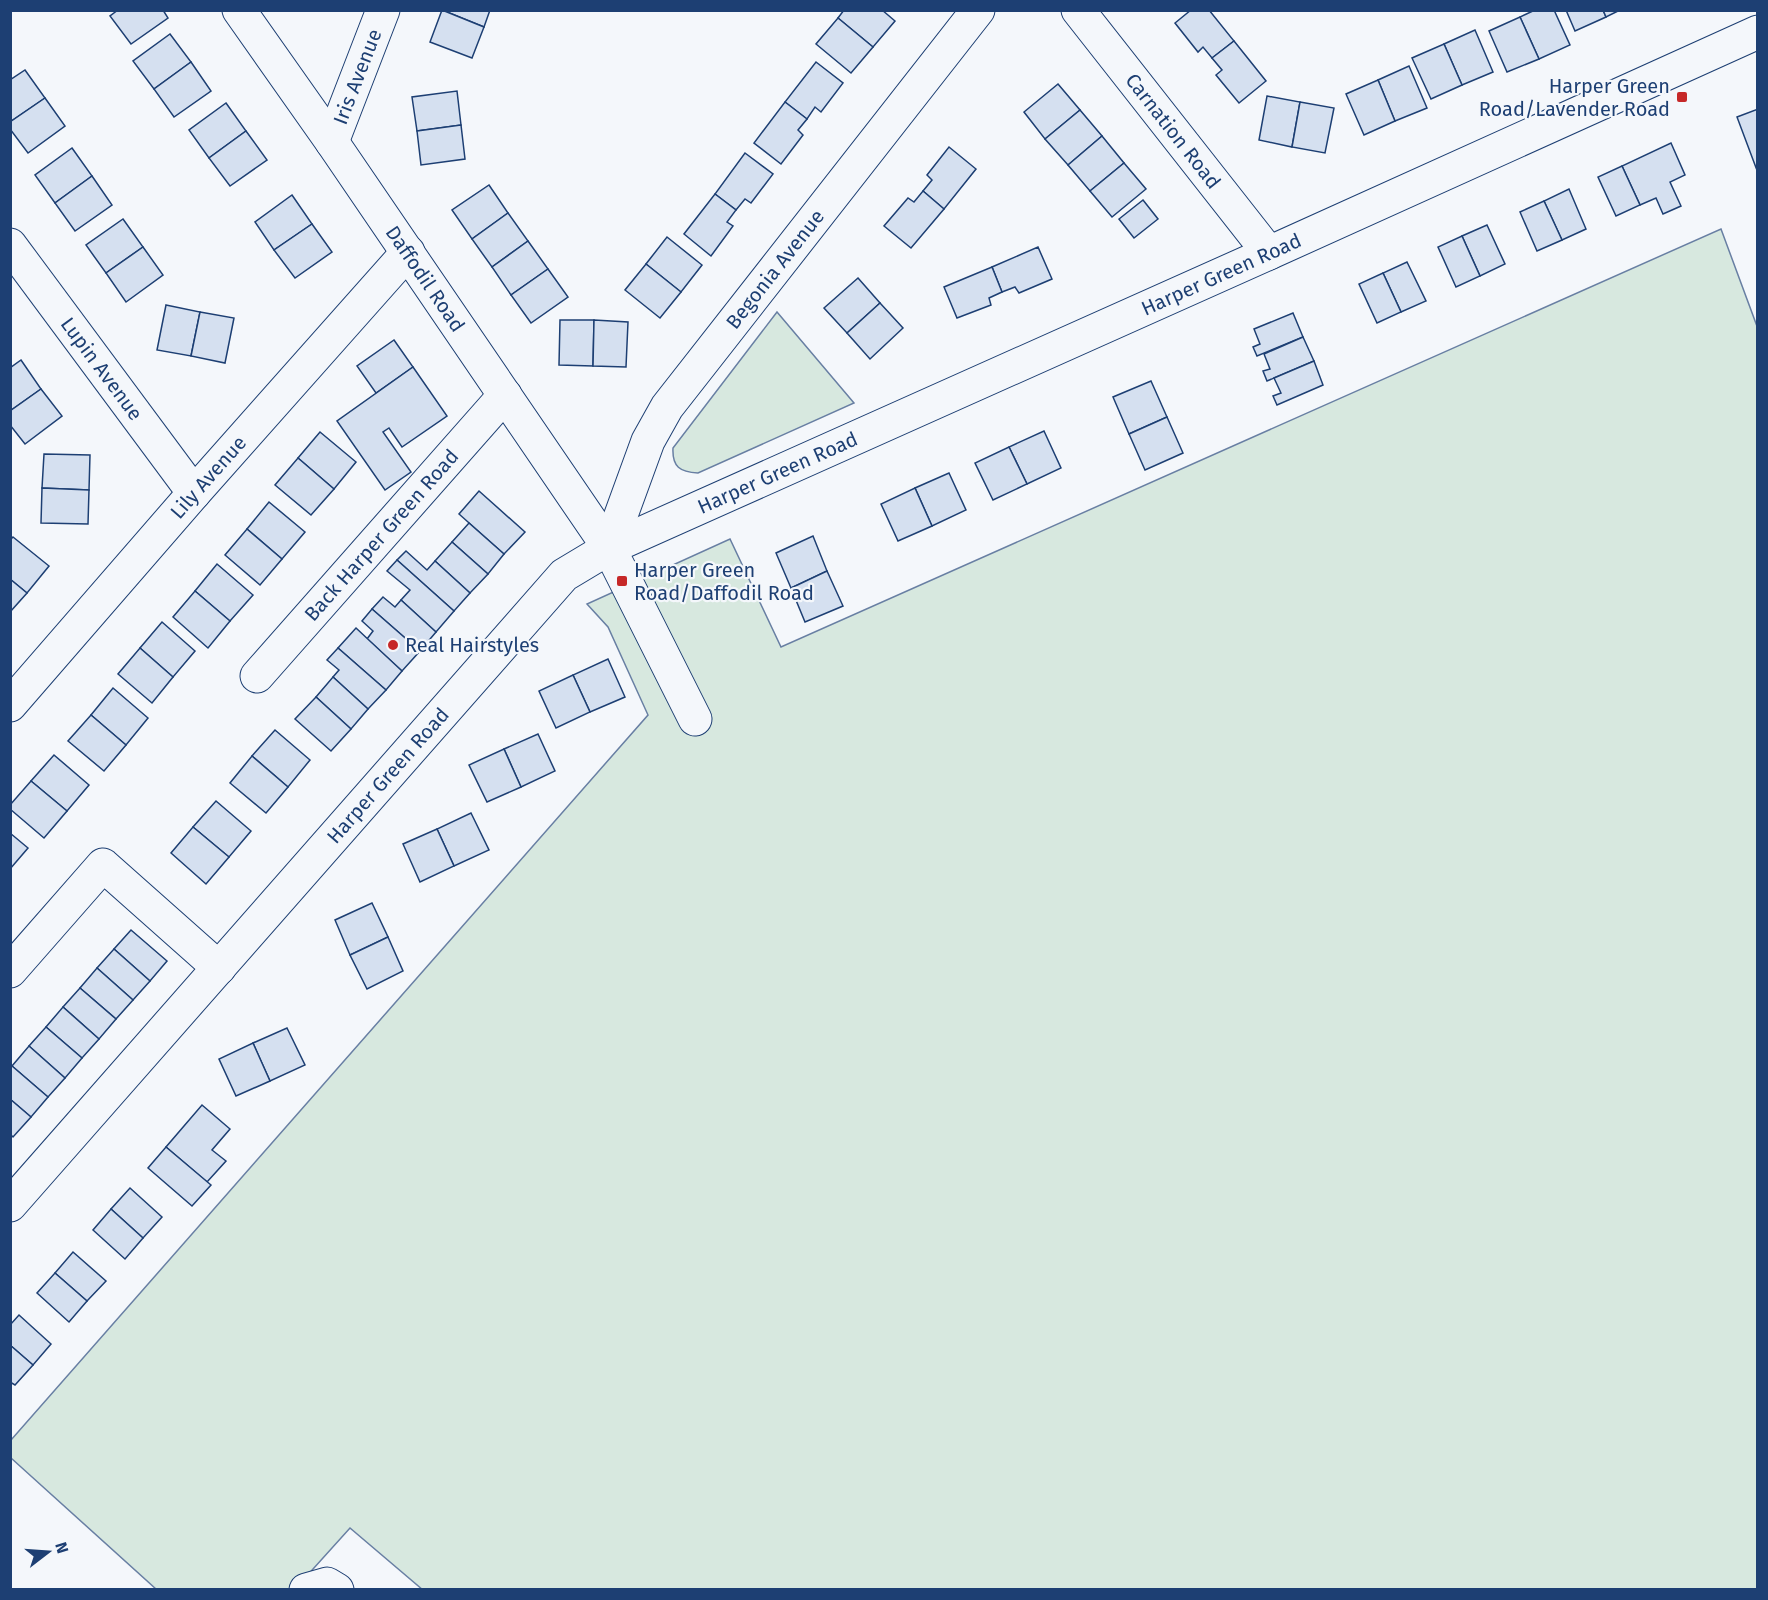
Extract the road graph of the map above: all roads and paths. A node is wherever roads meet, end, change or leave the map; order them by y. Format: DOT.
graph roads {
  1 [pos="239,10"];
  2 [pos="383,10"];
  3 [pos="978,10"];
  4 [pos="1078,10"];
  5 [pos="1758,32"];
  6 [pos="332,142"];
  7 [pos="10,245"];
  8 [pos="408,252"];
  9 [pos="1269,253"];
  10 [pos="505,395"];
  11 [pos="194,493"];
  12 [pos="609,548"];
  13 [pos="257,676"];
  14 [pos="10,705"];
  15 [pos="695,718"];
  16 [pos="219,968"];
  17 [pos="10,971"];
  18 [pos="10,1205"];
  19 [pos="306,1590"];
  20 [pos="337,1590"];
  1 -- 6 [label="street, Daffodil Road"];
  2 -- 6 [label="street, Iris Avenue"];
  3 -- 12 [label="street, Begonia Avenue"];
  4 -- 9 [label="street, Carnation Road"];
  5 -- 9 [label="street, Harper Green Road"];
  6 -- 8 [label="street, Daffodil Road"];
  7 -- 11 [label="street, Lupin Avenue"];
  8 -- 10 [label="street, Daffodil Road"];
  8 -- 11 [label="street, Lily Avenue"];
  9 -- 12 [label="street, Harper Green Road"];
  10 -- 12 [label="street, Daffodil Road"];
  10 -- 13 [label="street, Back Harper Green Road"];
  11 -- 14 [label="street, Lily Avenue"];
  12 -- 15 [label="street, Daffodil Road"];
  12 -- 16 [label="street, Harper Green Road"];
  16 -- 17 [label="street"];
  16 -- 18 [label="street, Harper Green Road"];
  19 -- 20 [label="street"];
}
